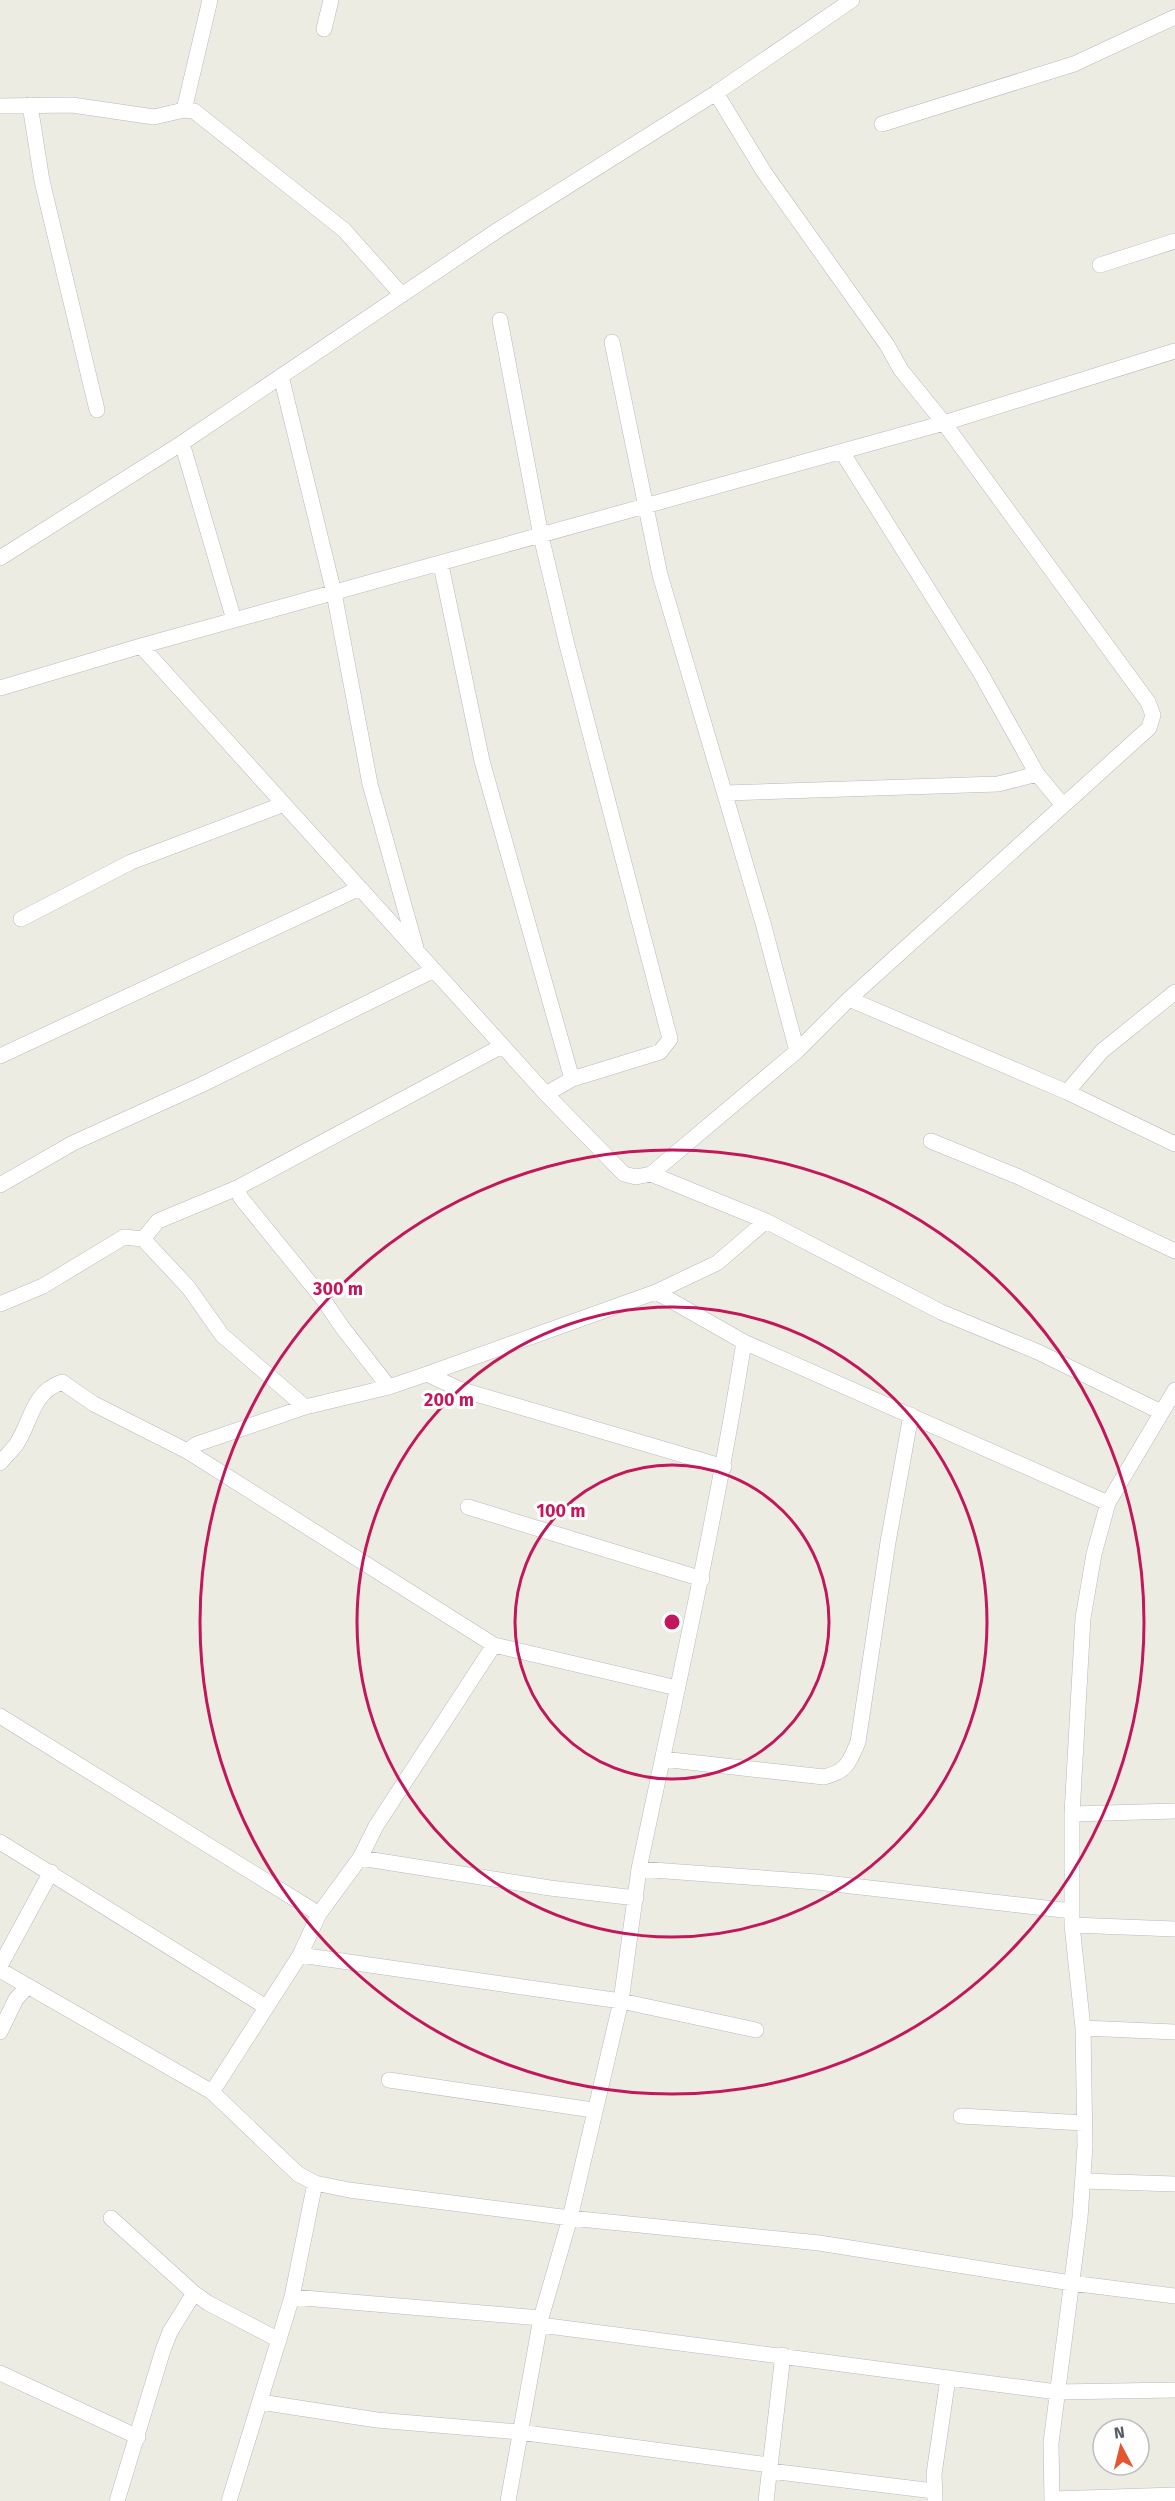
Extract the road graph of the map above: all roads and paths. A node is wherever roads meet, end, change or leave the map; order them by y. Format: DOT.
graph roads {
  1 [pos="210,0"];
  2 [pos="331,0"];
  3 [pos="852,0"];
  4 [pos="1175,17"];
  5 [pos="324,29"];
  6 [pos="716,93"];
  7 [pos="30,105"];
  8 [pos="0,106"];
  9 [pos="184,110"];
  10 [pos="882,124"];
  11 [pos="1175,241"];
  12 [pos="1100,265"];
  13 [pos="402,295"];
  14 [pos="500,320"];
  15 [pos="612,342"];
  16 [pos="1175,351"];
  17 [pos="281,376"];
  18 [pos="97,410"];
  19 [pos="944,423"];
  20 [pos="182,443"];
  21 [pos="842,452"];
  22 [pos="646,507"];
  23 [pos="541,536"];
  24 [pos="0,558"];
  25 [pos="441,565"];
  26 [pos="334,593"];
  27 [pos="234,620"];
  28 [pos="141,646"];
  29 [pos="0,688"];
  30 [pos="1037,774"];
  31 [pos="724,793"];
  32 [pos="284,804"];
  33 [pos="1062,804"];
  34 [pos="360,888"];
  35 [pos="21,920"];
  36 [pos="417,951"];
  37 [pos="434,970"];
  38 [pos="1175,992"];
  39 [pos="849,999"];
  40 [pos="502,1046"];
  41 [pos="797,1051"];
  42 [pos="0,1056"];
  43 [pos="572,1079"];
  44 [pos="1067,1092"];
  45 [pos="546,1095"];
  46 [pos="931,1141"];
  47 [pos="1175,1144"];
  48 [pos="651,1174"];
  49 [pos="0,1185"];
  50 [pos="237,1188"];
  51 [pos="766,1221"];
  52 [pos="143,1239"];
  53 [pos="1175,1251"];
  54 [pos="656,1292"];
  55 [pos="0,1304"];
  56 [pos="744,1342"];
  57 [pos="427,1374"];
  58 [pos="389,1387"];
  59 [pos="1170,1401"];
  60 [pos="305,1407"];
  61 [pos="911,1415"];
  62 [pos="187,1451"];
  63 [pos="0,1463"];
  64 [pos="724,1467"];
  65 [pos="1108,1503"];
  66 [pos="468,1507"];
  67 [pos="702,1579"];
  68 [pos="494,1645"];
  69 [pos="677,1688"];
  70 [pos="0,1716"];
  71 [pos="662,1759"];
  72 [pos="1175,1811"];
  73 [pos="1072,1814"];
  74 [pos="0,1842"];
  75 [pos="360,1858"];
  76 [pos="639,1869"];
  77 [pos="51,1872"];
  78 [pos="636,1898"];
  79 [pos="319,1914"];
  80 [pos="1072,1918"];
  81 [pos="1175,1929"];
  82 [pos="300,1955"];
  83 [pos="0,1968"];
  84 [pos="28,1986"];
  85 [pos="621,2001"];
  86 [pos="266,2007"];
  87 [pos="1083,2028"];
  88 [pos="756,2030"];
  89 [pos="0,2032"];
  90 [pos="1175,2032"];
  91 [pos="389,2080"];
  92 [pos="212,2092"];
  93 [pos="593,2110"];
  94 [pos="961,2116"];
  95 [pos="1084,2123"];
  96 [pos="1083,2181"];
  97 [pos="315,2183"];
  98 [pos="1175,2184"];
  99 [pos="111,2218"];
  100 [pos="570,2218"];
  101 [pos="1071,2283"];
  102 [pos="194,2293"];
  103 [pos="1175,2296"];
  104 [pos="292,2297"];
  105 [pos="540,2321"];
  106 [pos="279,2340"];
  107 [pos="783,2355"];
  108 [pos="0,2373"];
  109 [pos="948,2378"];
  110 [pos="1175,2390"];
  111 [pos="1057,2392"];
  112 [pos="260,2402"];
  113 [pos="519,2432"];
  114 [pos="138,2437"];
  115 [pos="770,2468"];
  116 [pos="1175,2495"];
  117 [pos="934,2496"];
  118 [pos="1052,2500"];
  119 [pos="117,2501"];
  120 [pos="229,2501"];
  121 [pos="508,2501"];
  122 [pos="766,2501"];
  1 -- 9 [label="street"];
  2 -- 5 [label="street"];
  3 -- 6 [label="street"];
  4 -- 10 [label="street"];
  6 -- 13 [label="street"];
  6 -- 19 [label="street"];
  7 -- 8 [label="street"];
  7 -- 9 [label="street"];
  7 -- 18 [label="street"];
  9 -- 13 [label="street"];
  11 -- 12 [label="street"];
  13 -- 17 [label="street"];
  14 -- 23 [label="street"];
  15 -- 22 [label="street"];
  16 -- 19 [label="street"];
  17 -- 20 [label="street"];
  17 -- 26 [label="street"];
  19 -- 21 [label="street"];
  19 -- 33 [label="street"];
  20 -- 24 [label="street"];
  20 -- 27 [label="street"];
  21 -- 22 [label="street"];
  21 -- 30 [label="street"];
  22 -- 23 [label="street"];
  22 -- 31 [label="street"];
  23 -- 25 [label="street"];
  23 -- 43 [label="street"];
  25 -- 26 [label="street"];
  25 -- 43 [label="street"];
  26 -- 27 [label="street"];
  26 -- 36 [label="street"];
  27 -- 28 [label="street"];
  28 -- 29 [label="street"];
  28 -- 32 [label="street"];
  30 -- 31 [label="street"];
  30 -- 33 [label="street"];
  31 -- 41 [label="street"];
  32 -- 34 [label="street"];
  32 -- 35 [label="street"];
  33 -- 39 [label="street"];
  34 -- 36 [label="street"];
  34 -- 42 [label="street"];
  36 -- 37 [label="street"];
  37 -- 40 [label="street"];
  37 -- 49 [label="street"];
  38 -- 44 [label="street"];
  39 -- 41 [label="street"];
  39 -- 44 [label="street"];
  40 -- 45 [label="street"];
  40 -- 50 [label="street"];
  41 -- 48 [label="street"];
  43 -- 45 [label="street"];
  44 -- 47 [label="street"];
  45 -- 48 [label="street"];
  46 -- 53 [label="street"];
  48 -- 51 [label="street"];
  50 -- 52 [label="street"];
  50 -- 58 [label="street"];
  51 -- 54 [label="street"];
  51 -- 59 [label="street"];
  52 -- 55 [label="street"];
  52 -- 60 [label="street"];
  54 -- 56 [label="street"];
  54 -- 57 [label="street"];
  56 -- 61 [label="street"];
  56 -- 64 [label="street"];
  57 -- 58 [label="street"];
  57 -- 64 [label="street"];
  58 -- 60 [label="street"];
  59 -- 65 [label="street"];
  60 -- 62 [label="street"];
  61 -- 65 [label="street"];
  61 -- 71 [label="street"];
  62 -- 63 [label="street"];
  62 -- 68 [label="street"];
  64 -- 67 [label="street"];
  65 -- 73 [label="street"];
  66 -- 67 [label="street"];
  67 -- 69 [label="street"];
  68 -- 69 [label="street"];
  68 -- 75 [label="street"];
  69 -- 71 [label="street"];
  70 -- 79 [label="street"];
  71 -- 76 [label="street"];
  72 -- 73 [label="street"];
  73 -- 80 [label="street"];
  74 -- 77 [label="street"];
  75 -- 78 [label="street"];
  75 -- 79 [label="street"];
  76 -- 78 [label="street"];
  76 -- 80 [label="street"];
  77 -- 83 [label="street"];
  77 -- 86 [label="street"];
  78 -- 85 [label="street"];
  79 -- 82 [label="street"];
  80 -- 81 [label="street"];
  80 -- 87 [label="street"];
  82 -- 85 [label="street"];
  82 -- 86 [label="street"];
  83 -- 84 [label="street"];
  84 -- 89 [label="street"];
  84 -- 92 [label="street"];
  85 -- 88 [label="street"];
  85 -- 93 [label="street"];
  86 -- 92 [label="street"];
  87 -- 90 [label="street"];
  87 -- 95 [label="street"];
  91 -- 93 [label="street"];
  92 -- 97 [label="street"];
  93 -- 100 [label="street"];
  94 -- 95 [label="street"];
  95 -- 96 [label="street"];
  96 -- 98 [label="street"];
  96 -- 101 [label="street"];
  97 -- 100 [label="street"];
  97 -- 104 [label="street"];
  99 -- 102 [label="street"];
  100 -- 101 [label="street"];
  100 -- 105 [label="street"];
  101 -- 103 [label="street"];
  101 -- 111 [label="street"];
  102 -- 106 [label="street"];
  102 -- 114 [label="street"];
  104 -- 105 [label="street"];
  104 -- 106 [label="street"];
  105 -- 107 [label="street"];
  105 -- 113 [label="street"];
  106 -- 112 [label="street"];
  107 -- 109 [label="street"];
  107 -- 115 [label="street"];
  108 -- 114 [label="street"];
  109 -- 111 [label="street"];
  109 -- 117 [label="street"];
  110 -- 111 [label="street"];
  111 -- 118 [label="street"];
  112 -- 113 [label="street"];
  112 -- 120 [label="street"];
  113 -- 115 [label="street"];
  113 -- 121 [label="street"];
  114 -- 119 [label="street"];
  115 -- 117 [label="street"];
  115 -- 122 [label="street"];
  116 -- 118 [label="street"];
}
